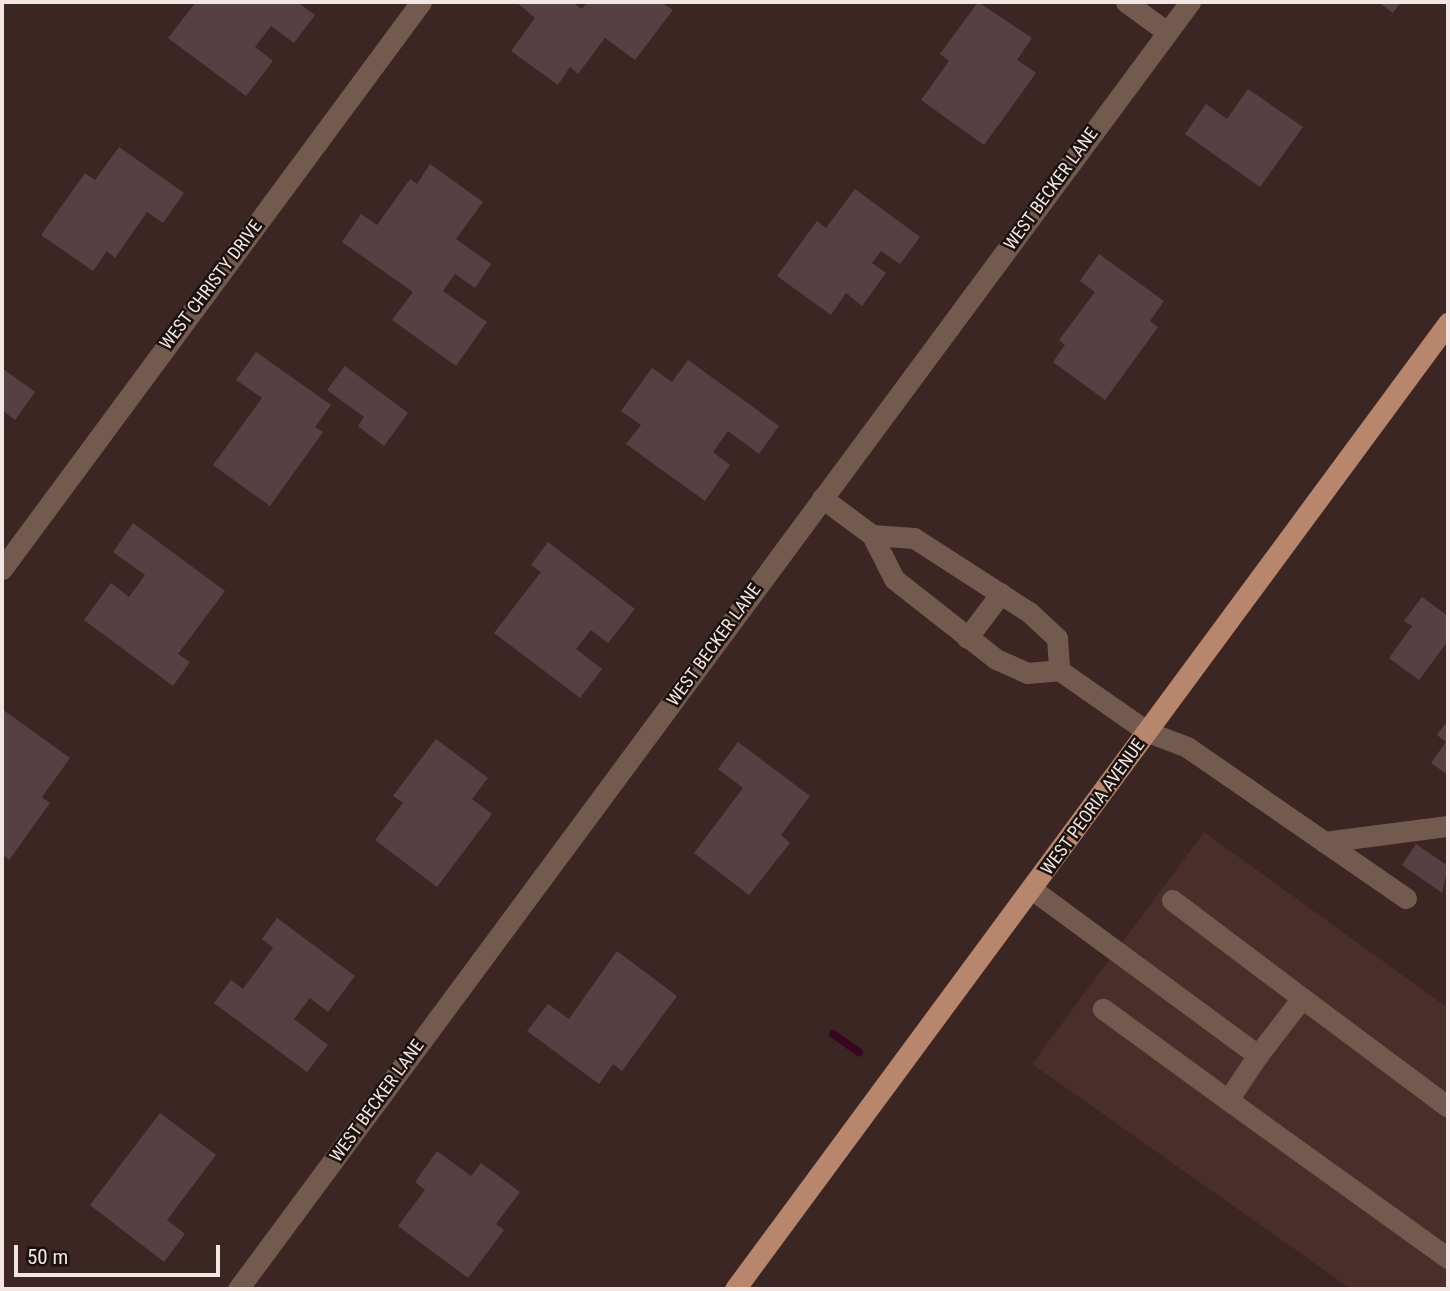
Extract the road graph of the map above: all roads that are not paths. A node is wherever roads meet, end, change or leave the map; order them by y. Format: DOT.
graph roads {
  1 [pos="421,2"];
  2 [pos="1126,2"];
  3 [pos="1190,2"];
  4 [pos="1167,32"];
  5 [pos="1448,323"];
  6 [pos="822,498"];
  7 [pos="872,535"];
  8 [pos="2,569"];
  9 [pos="1001,593"];
  10 [pos="967,638"];
  11 [pos="1059,670"];
  12 [pos="1148,732"];
  13 [pos="1448,826"];
  14 [pos="1324,842"];
  15 [pos="1033,890"];
  16 [pos="1406,898"];
  17 [pos="1172,900"];
  18 [pos="1302,998"];
  19 [pos="1103,1009"];
  20 [pos="1258,1055"];
  21 [pos="1228,1100"];
  22 [pos="1448,1107"];
  23 [pos="1448,1258"];
  24 [pos="238,1289"];
  25 [pos="735,1289"];
  1 -- 8 [label="street, WEST CHRISTY DRIVE"];
  2 -- 4 [label="street"];
  3 -- 4 [label="street, WEST BECKER LANE"];
  4 -- 6 [label="street, WEST BECKER LANE"];
  5 -- 12 [label="main road, WEST PEORIA AVENUE"];
  6 -- 7 [label="street"];
  6 -- 24 [label="street, WEST BECKER LANE"];
  7 -- 9 [label="street"];
  7 -- 10 [label="street"];
  9 -- 10 [label="street"];
  9 -- 11 [label="street"];
  10 -- 11 [label="street"];
  11 -- 12 [label="street"];
  12 -- 14 [label="street"];
  12 -- 15 [label="main road, WEST PEORIA AVENUE"];
  13 -- 14 [label="street"];
  14 -- 16 [label="street"];
  15 -- 20 [label="street"];
  15 -- 25 [label="main road, WEST PEORIA AVENUE"];
  17 -- 18 [label="street"];
  18 -- 20 [label="street"];
  18 -- 22 [label="street"];
  19 -- 21 [label="street"];
  20 -- 21 [label="street"];
  21 -- 23 [label="street"];
}
